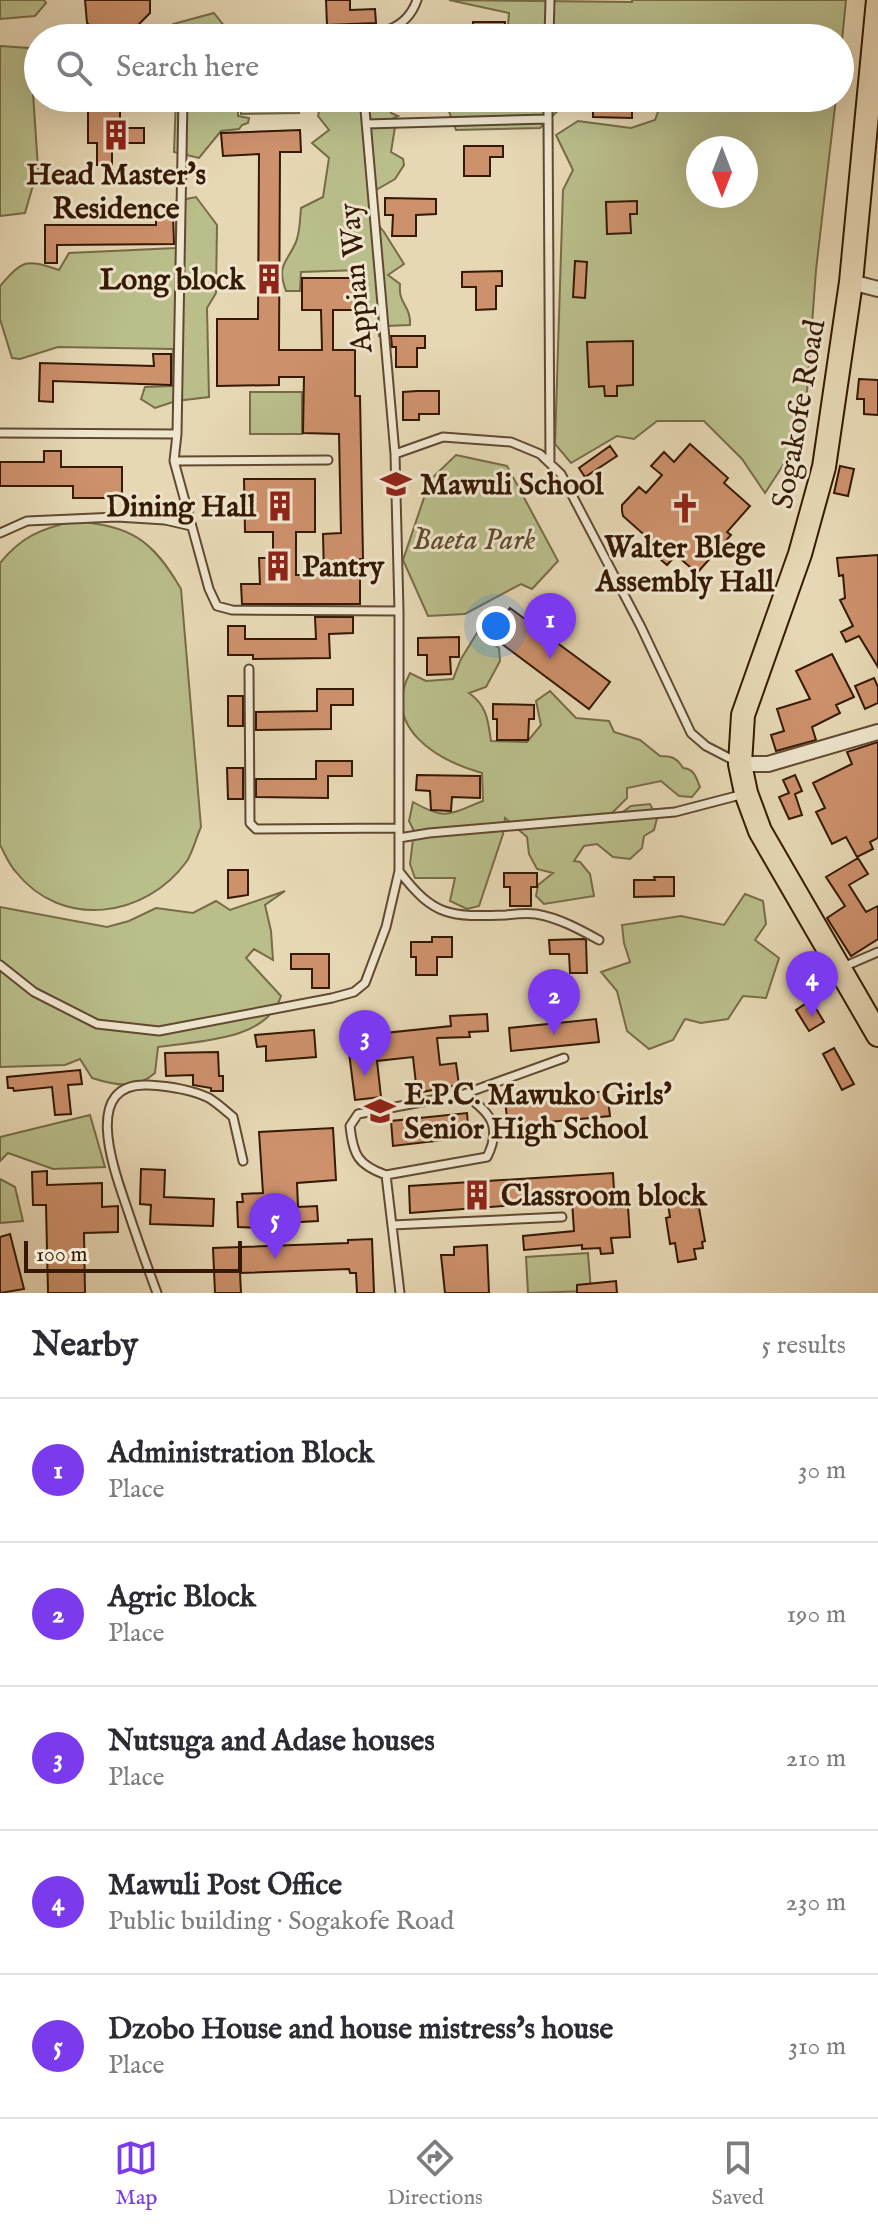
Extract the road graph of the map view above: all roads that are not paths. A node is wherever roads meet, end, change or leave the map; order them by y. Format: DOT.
graph roads {
  1 [pos="417,0"];
  2 [pos="550,0"];
  3 [pos="878,0"];
  4 [pos="402,24"];
  5 [pos="549,24"];
  6 [pos="876,42"];
  7 [pos="183,112"];
  8 [pos="365,112"];
  9 [pos="548,112"];
  10 [pos="548,119"];
  11 [pos="366,124"];
  12 [pos="851,282"];
  13 [pos="878,289"];
  14 [pos="0,433"];
  15 [pos="177,434"];
  16 [pos="395,454"];
  17 [pos="328,460"];
  18 [pos="174,461"];
  19 [pos="550,463"];
  20 [pos="191,526"];
  21 [pos="0,533"];
  22 [pos="399,611"];
  23 [pos="249,669"];
  24 [pos="878,732"];
  25 [pos="740,764"];
  26 [pos="746,793"];
  27 [pos="399,828"];
  28 [pos="399,838"];
  29 [pos="399,871"];
  30 [pos="599,940"];
  31 [pos="878,952"];
  32 [pos="0,965"];
  33 [pos="840,968"];
  34 [pos="878,1035"];
  35 [pos="564,1058"];
  36 [pos="464,1094"];
  37 [pos="243,1161"];
  38 [pos="386,1175"];
  39 [pos="562,1217"];
  40 [pos="392,1225"];
  41 [pos="157,1293"];
  42 [pos="400,1293"];
  1 -- 4 [label="lane"];
  2 -- 5 [label="lane"];
  3 -- 6 [label="main road, Sogakofe Road"];
  6 -- 12 [label="main road, Sogakofe Road"];
  7 -- 15 [label="lane"];
  8 -- 11 [label="lane, Appian Way"];
  9 -- 10 [label="lane"];
  10 -- 11 [label="lane"];
  10 -- 19 [label="lane"];
  11 -- 16 [label="lane, Appian Way"];
  12 -- 13 [label="street"];
  12 -- 25 [label="main road, Sogakofe Road"];
  14 -- 15 [label="lane"];
  15 -- 18 [label="lane"];
  16 -- 19 [label="lane"];
  16 -- 22 [label="lane, Appian Way"];
  17 -- 18 [label="lane"];
  18 -- 20 [label="lane"];
  19 -- 25 [label="lane"];
  20 -- 21 [label="lane"];
  20 -- 22 [label="lane"];
  22 -- 27 [label="lane, Appian Way"];
  23 -- 27 [label="lane"];
  24 -- 25 [label="street"];
  25 -- 26 [label="main road, Sogakofe Road"];
  26 -- 28 [label="lane"];
  26 -- 33 [label="main road, Sogakofe Road"];
  27 -- 28 [label="lane, Appian Way"];
  28 -- 29 [label="lane, Appian Way"];
  29 -- 30 [label="lane"];
  29 -- 32 [label="lane, Appian Way"];
  31 -- 33 [label="lane"];
  33 -- 34 [label="main road, Sogakofe Road"];
  35 -- 36 [label="lane"];
  36 -- 38 [label="lane"];
  36 -- 38 [label="lane"];
  37 -- 41 [label="lane"];
  38 -- 40 [label="lane"];
  39 -- 40 [label="lane"];
  40 -- 42 [label="lane"];
}
